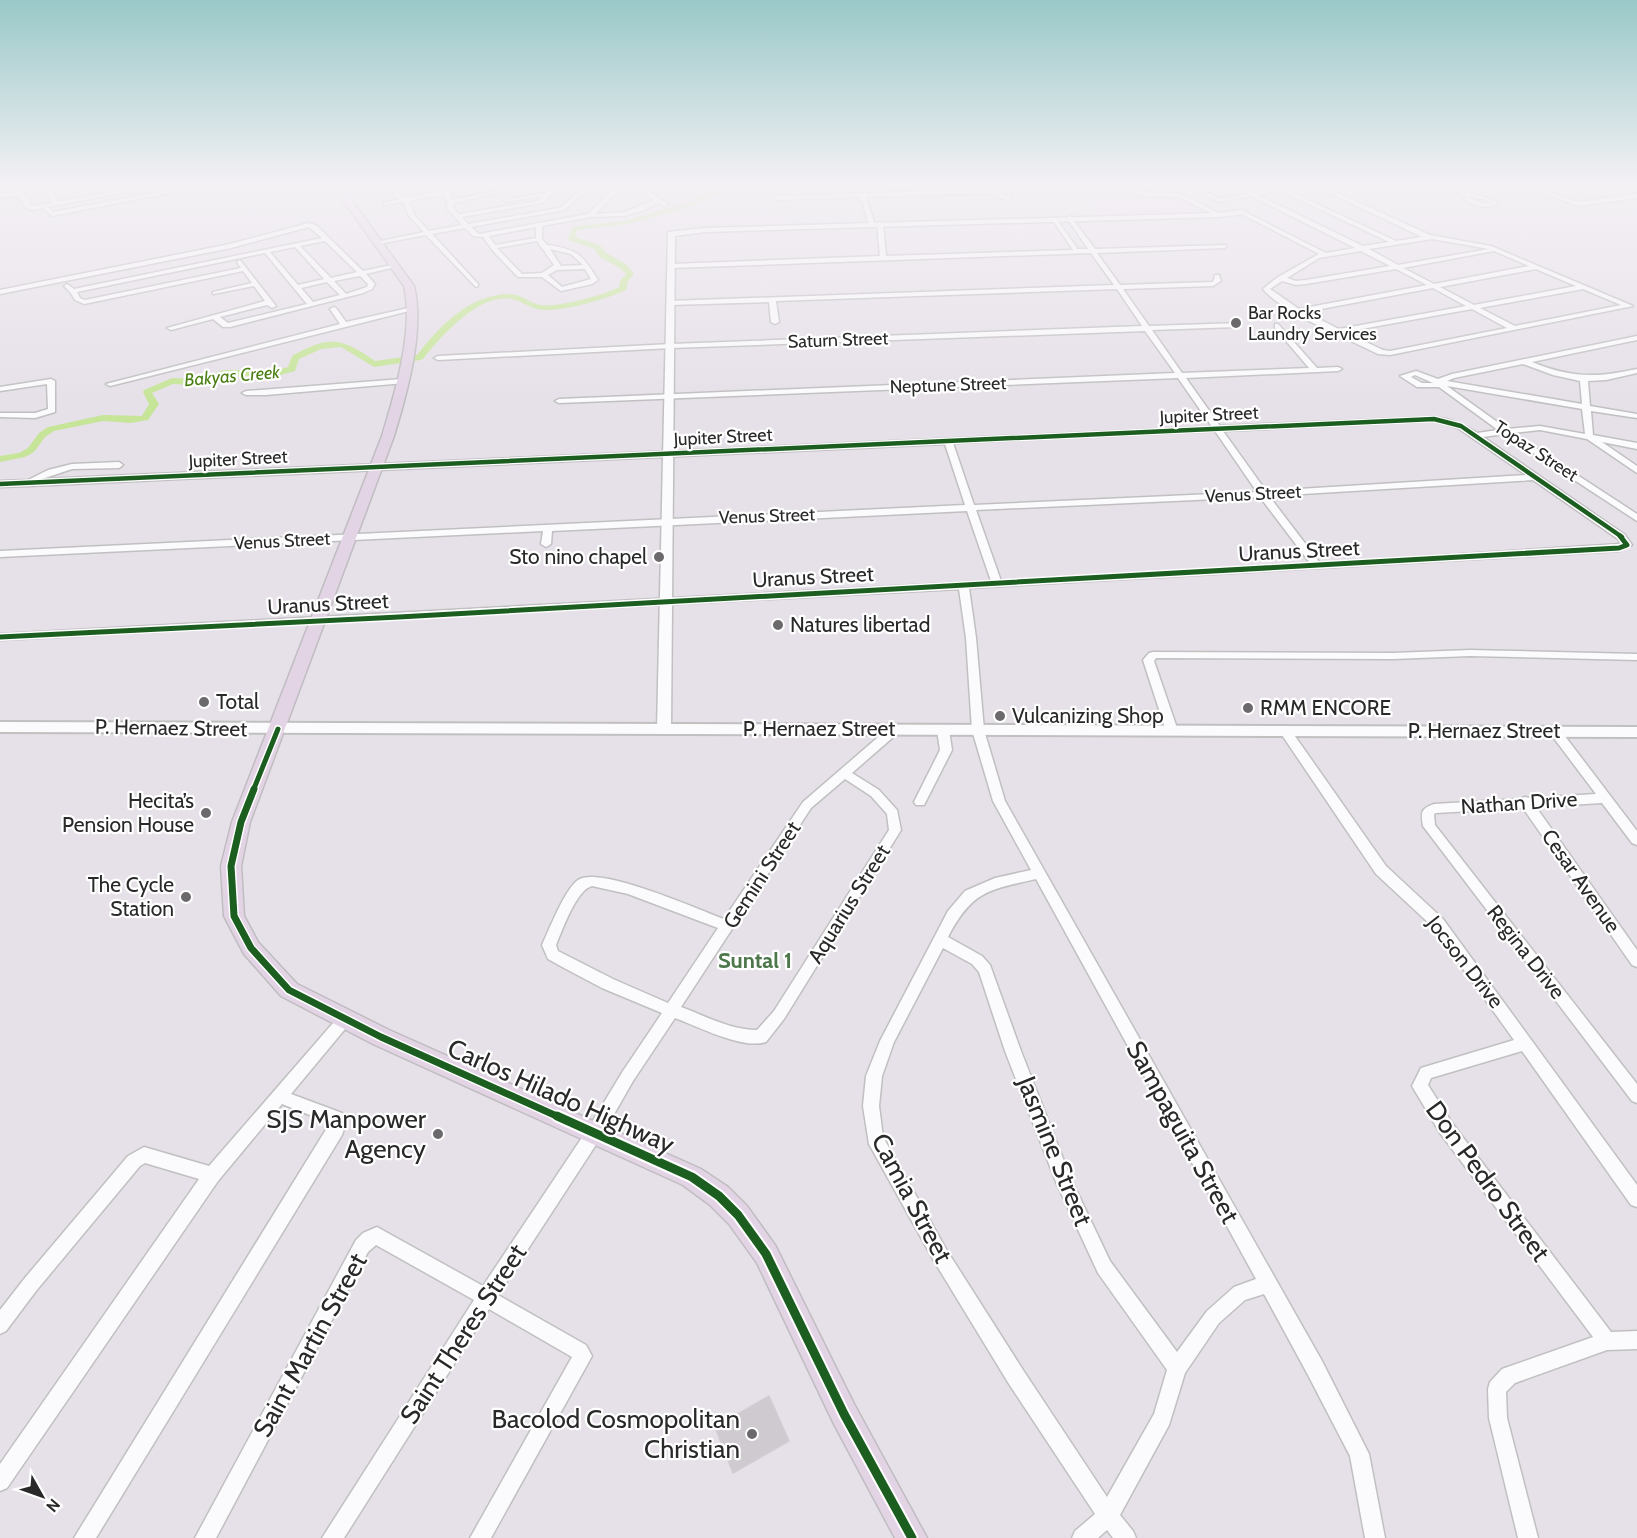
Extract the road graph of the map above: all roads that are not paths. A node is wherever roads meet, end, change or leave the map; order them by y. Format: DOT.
graph roads {
  1 [pos="236,257"];
  2 [pos="171,258"];
  3 [pos="232,258"];
  4 [pos="272,258"];
  5 [pos="308,258"];
  6 [pos="345,258"];
  7 [pos="390,258"];
  8 [pos="450,258"];
  9 [pos="504,258"];
  10 [pos="552,258"];
  11 [pos="579,258"];
  12 [pos="671,258"];
  13 [pos="865,258"];
  14 [pos="1099,258"];
  15 [pos="1313,258"];
  16 [pos="1379,258"];
  17 [pos="1450,258"];
  18 [pos="1515,258"];
  19 [pos="396,266"];
  20 [pos="671,266"];
  21 [pos="586,267"];
  22 [pos="1396,267"];
  23 [pos="1538,267"];
  24 [pos="558,268"];
  25 [pos="244,269"];
  26 [pos="362,273"];
  27 [pos="544,275"];
  28 [pos="1217,276"];
  29 [pos="1280,278"];
  30 [pos="64,280"];
  31 [pos="328,280"];
  32 [pos="255,285"];
  33 [pos="476,285"];
  34 [pos="1432,285"];
  35 [pos="296,287"];
  36 [pos="1586,287"];
  37 [pos="1120,288"];
  38 [pos="0,291"];
  39 [pos="73,291"];
  40 [pos="228,291"];
  41 [pos="215,293"];
  42 [pos="344,296"];
  43 [pos="772,299"];
  44 [pos="269,302"];
  45 [pos="670,303"];
  46 [pos="311,304"];
  47 [pos="1472,307"];
  48 [pos="244,309"];
  49 [pos="334,309"];
  50 [pos="413,309"];
  51 [pos="277,311"];
  52 [pos="1299,311"];
  53 [pos="215,317"];
  54 [pos="775,322"];
  55 [pos="344,324"];
  56 [pos="1238,325"];
  57 [pos="1278,326"];
  58 [pos="171,328"];
  59 [pos="1147,328"];
  60 [pos="1515,329"];
  61 [pos="1340,331"];
  62 [pos="1637,338"];
  63 [pos="671,346"];
  64 [pos="438,358"];
  65 [pos="1526,362"];
  66 [pos="145,363"];
  67 [pos="1338,369"];
  68 [pos="1315,370"];
  69 [pos="1637,371"];
  70 [pos="152,374"];
  71 [pos="1180,376"];
  72 [pos="1584,380"];
  73 [pos="402,381"];
  74 [pos="110,384"];
  75 [pos="1439,384"];
  76 [pos="0,389"];
  77 [pos="246,393"];
  78 [pos="667,397"];
  79 [pos="559,401"];
  80 [pos="1586,408"];
  81 [pos="0,415"];
  82 [pos="1637,416"];
  83 [pos="1219,430"];
  84 [pos="1505,431"];
  85 [pos="1475,436"];
  86 [pos="1589,437"];
  87 [pos="948,441"];
  88 [pos="1637,446"];
  89 [pos="669,455"];
  90 [pos="119,465"];
  91 [pos="376,467"];
  92 [pos="1637,470"];
  93 [pos="1535,477"];
  94 [pos="28,483"];
  95 [pos="0,484"];
  96 [pos="1263,494"];
  97 [pos="972,508"];
  98 [pos="1637,518"];
  99 [pos="668,521"];
  100 [pos="548,527"];
  101 [pos="348,538"];
  102 [pos="546,544"];
  103 [pos="0,554"];
  104 [pos="1317,566"];
  105 [pos="997,585"];
  106 [pos="964,586"];
  107 [pos="667,602"];
  108 [pos="317,622"];
  109 [pos="0,637"];
  110 [pos="1637,657"];
  111 [pos="0,727"];
  112 [pos="278,729"];
  113 [pos="664,729"];
  114 [pos="895,729"];
  115 [pos="943,730"];
  116 [pos="978,730"];
  117 [pos="1554,730"];
  118 [pos="1172,731"];
  119 [pos="1286,732"];
  120 [pos="1637,732"];
  121 [pos="844,773"];
  122 [pos="1605,798"];
  123 [pos="1525,801"];
  124 [pos="920,802"];
  125 [pos="1434,809"];
  126 [pos="1637,840"];
  127 [pos="1038,874"];
  128 [pos="728,926"];
  129 [pos="939,939"];
  130 [pos="1637,961"];
  131 [pos="672,1011"];
  132 [pos="345,1019"];
  133 [pos="1526,1043"];
  134 [pos="279,1096"];
  135 [pos="1637,1096"];
  136 [pos="595,1132"];
  137 [pos="212,1175"];
  138 [pos="1637,1199"];
  139 [pos="1268,1284"];
  140 [pos="486,1299"];
  141 [pos="0,1326"];
  142 [pos="1637,1340"];
  143 [pos="1607,1341"];
  144 [pos="1176,1368"];
  145 [pos="0,1481"];
  146 [pos="1108,1516"];
  147 [pos="84,1538"];
  148 [pos="205,1538"];
  149 [pos="332,1538"];
  150 [pos="480,1538"];
  151 [pos="912,1538"];
  152 [pos="1082,1538"];
  153 [pos="1126,1538"];
  154 [pos="1375,1538"];
  155 [pos="1528,1538"];
  1 -- 25 [label="street"];
  2 -- 30 [label="street"];
  3 -- 39 [label="street"];
  4 -- 35 [label="street"];
  5 -- 31 [label="street"];
  6 -- 26 [label="street"];
  7 -- 19 [label="main road, Carlos Hilado Highway"];
  8 -- 33 [label="street"];
  9 -- 27 [label="street"];
  10 -- 24 [label="street"];
  11 -- 21 [label="street"];
  12 -- 20 [label="street"];
  13 -- 20 [label="street"];
  14 -- 37 [label="street"];
  15 -- 29 [label="street"];
  16 -- 22 [label="street"];
  17 -- 22 [label="street"];
  18 -- 23 [label="street"];
  19 -- 26 [label="street"];
  19 -- 50 [label="main road, Carlos Hilado Highway"];
  20 -- 45 [label="street"];
  21 -- 24 [label="street"];
  21 -- 27 [label="street"];
  22 -- 29 [label="street"];
  22 -- 34 [label="street"];
  23 -- 34 [label="street"];
  23 -- 36 [label="street"];
  24 -- 27 [label="street"];
  25 -- 32 [label="street"];
  25 -- 39 [label="street"];
  26 -- 31 [label="street"];
  26 -- 42 [label="street"];
  28 -- 37 [label="street"];
  29 -- 52 [label="street"];
  30 -- 38 [label="street"];
  30 -- 39 [label="street"];
  31 -- 35 [label="street"];
  31 -- 42 [label="street"];
  32 -- 40 [label="street"];
  32 -- 44 [label="street"];
  34 -- 47 [label="street"];
  34 -- 52 [label="street"];
  35 -- 46 [label="street"];
  36 -- 47 [label="street"];
  36 -- 60 [label="street"];
  37 -- 43 [label="street"];
  37 -- 59 [label="street"];
  40 -- 41 [label="street"];
  40 -- 48 [label="street"];
  42 -- 46 [label="street"];
  43 -- 45 [label="street"];
  43 -- 54 [label="street"];
  44 -- 48 [label="street"];
  44 -- 51 [label="street"];
  45 -- 63 [label="street"];
  46 -- 51 [label="street"];
  47 -- 60 [label="street"];
  47 -- 61 [label="street"];
  48 -- 53 [label="street"];
  49 -- 55 [label="street"];
  50 -- 55 [label="street"];
  50 -- 73 [label="main road, Carlos Hilado Highway"];
  51 -- 53 [label="street"];
  52 -- 61 [label="street"];
  53 -- 58 [label="street"];
  55 -- 70 [label="street"];
  56 -- 59 [label="street, Saturn Street"];
  57 -- 68 [label="street"];
  59 -- 63 [label="street, Saturn Street"];
  59 -- 71 [label="street"];
  60 -- 61 [label="street"];
  62 -- 65 [label="street"];
  63 -- 64 [label="street, Saturn Street"];
  63 -- 78 [label="street"];
  65 -- 72 [label="street"];
  65 -- 75 [label="street"];
  66 -- 70 [label="street"];
  67 -- 68 [label="street, Neptune Street"];
  68 -- 71 [label="street, Neptune Street"];
  69 -- 72 [label="street"];
  70 -- 74 [label="street"];
  71 -- 78 [label="street, Neptune Street"];
  71 -- 83 [label="street"];
  72 -- 80 [label="street"];
  73 -- 77 [label="street"];
  73 -- 91 [label="main road, Carlos Hilado Highway"];
  75 -- 80 [label="street"];
  75 -- 84 [label="street, Topaz Street"];
  76 -- 81 [label="street"];
  78 -- 79 [label="street, Neptune Street"];
  78 -- 89 [label="street"];
  80 -- 82 [label="street"];
  80 -- 86 [label="street"];
  83 -- 85 [label="street, Jupiter Street"];
  83 -- 87 [label="street, Jupiter Street"];
  83 -- 96 [label="street"];
  84 -- 85 [label="street"];
  84 -- 86 [label="street"];
  84 -- 98 [label="street, Topaz Street"];
  85 -- 93 [label="street"];
  86 -- 88 [label="street"];
  86 -- 92 [label="street"];
  87 -- 89 [label="street, Jupiter Street"];
  87 -- 97 [label="street"];
  89 -- 91 [label="street, Jupiter Street"];
  89 -- 99 [label="street"];
  90 -- 94 [label="street"];
  91 -- 94 [label="street, Jupiter Street"];
  91 -- 101 [label="main road, Carlos Hilado Highway"];
  93 -- 96 [label="street, Venus Street"];
  93 -- 104 [label="street, Uranus Street"];
  94 -- 95 [label="street, Jupiter Street"];
  96 -- 97 [label="street, Venus Street"];
  96 -- 104 [label="street"];
  97 -- 99 [label="street, Venus Street"];
  97 -- 105 [label="street"];
  99 -- 100 [label="street, Venus Street"];
  99 -- 107 [label="street"];
  100 -- 101 [label="street, Venus Street"];
  100 -- 102 [label="street"];
  101 -- 103 [label="street, Venus Street"];
  101 -- 108 [label="main road, Carlos Hilado Highway"];
  104 -- 105 [label="street, Uranus Street"];
  105 -- 106 [label="street, Uranus Street"];
  106 -- 107 [label="street, Uranus Street"];
  106 -- 116 [label="street, Sampaguita Street"];
  107 -- 108 [label="street, Uranus Street"];
  107 -- 113 [label="street"];
  108 -- 109 [label="street, Uranus Street"];
  108 -- 112 [label="main road, Carlos Hilado Highway"];
  110 -- 118 [label="street"];
  111 -- 112 [label="main road, P. Hernaez Street"];
  112 -- 113 [label="main road, P. Hernaez Street"];
  112 -- 132 [label="main road, Carlos Hilado Highway"];
  113 -- 114 [label="main road, P. Hernaez Street"];
  114 -- 115 [label="main road, P. Hernaez Street"];
  114 -- 121 [label="street, Gemini Street"];
  115 -- 116 [label="main road, P. Hernaez Street"];
  115 -- 124 [label="street"];
  116 -- 118 [label="main road, P. Hernaez Street"];
  116 -- 127 [label="street, Sampaguita Street"];
  117 -- 119 [label="main road, P. Hernaez Street"];
  117 -- 120 [label="main road, P. Hernaez Street"];
  117 -- 122 [label="street"];
  118 -- 119 [label="main road, P. Hernaez Street"];
  119 -- 133 [label="street, Jocson Drive"];
  121 -- 128 [label="street, Gemini Street"];
  121 -- 131 [label="street, Aquarius Street"];
  122 -- 123 [label="street, Nathan Drive"];
  122 -- 126 [label="street"];
  123 -- 125 [label="street, Nathan Drive"];
  123 -- 130 [label="street, Cesar Avenue"];
  125 -- 135 [label="street, Regina Drive"];
  127 -- 129 [label="street, Camia Street"];
  127 -- 139 [label="street, Sampaguita Street"];
  128 -- 131 [label="street, Gemini Street"];
  128 -- 131 [label="street"];
  129 -- 144 [label="street, Jasmine Street"];
  129 -- 146 [label="street, Camia Street"];
  131 -- 136 [label="street, Gemini Street"];
  132 -- 134 [label="street"];
  132 -- 136 [label="main road, Carlos Hilado Highway"];
  133 -- 138 [label="street, Jocson Drive"];
  133 -- 143 [label="street, Don Pedro Street"];
  134 -- 137 [label="street"];
  134 -- 147 [label="street"];
  136 -- 140 [label="street, Saint Theres Street"];
  136 -- 151 [label="main road, Carlos Hilado Highway"];
  137 -- 141 [label="street"];
  137 -- 145 [label="street"];
  139 -- 144 [label="street"];
  139 -- 154 [label="street, Sampaguita Street"];
  140 -- 148 [label="street, Saint Martin Street"];
  140 -- 149 [label="street, Saint Theres Street"];
  140 -- 150 [label="street, Saint Martin Street"];
  142 -- 143 [label="street"];
  143 -- 155 [label="street"];
  144 -- 146 [label="street"];
  146 -- 152 [label="street"];
  146 -- 153 [label="street, Camia Street"];
}
